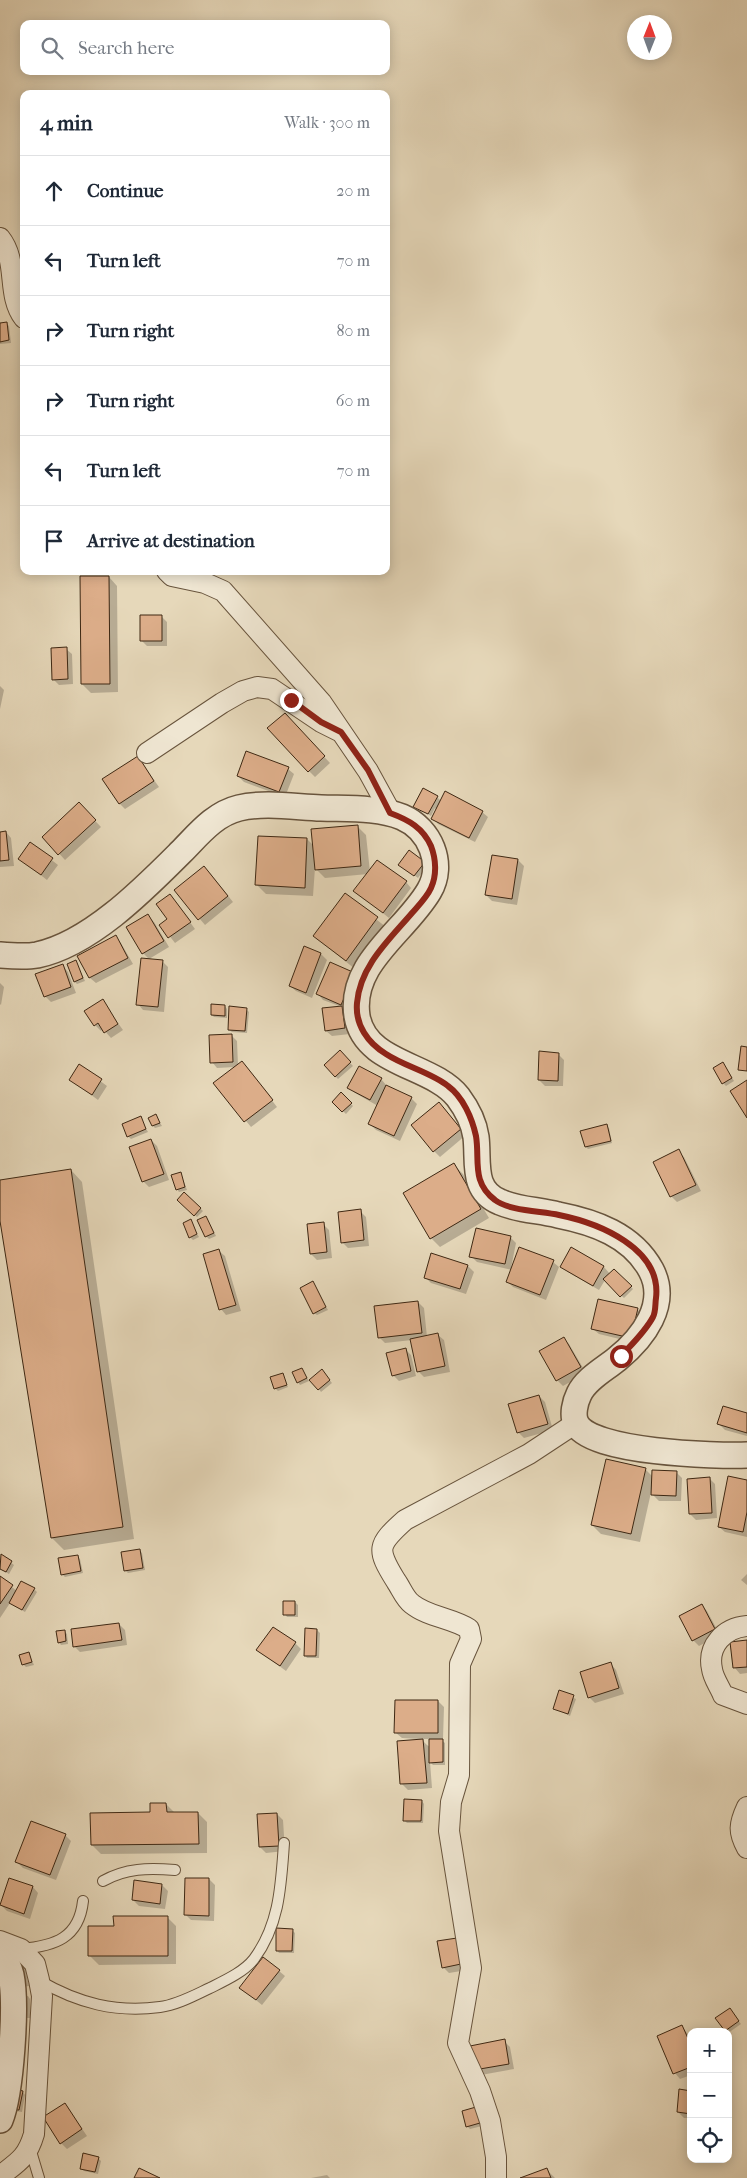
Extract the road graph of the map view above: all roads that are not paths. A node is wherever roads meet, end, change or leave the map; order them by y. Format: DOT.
graph roads {
  1 [pos="0,238"];
  2 [pos="20,312"];
  3 [pos="171,575"];
  4 [pos="341,732"];
  5 [pos="147,753"];
  6 [pos="390,813"];
  7 [pos="0,955"];
  8 [pos="576,1422"];
  9 [pos="747,1455"];
  10 [pos="747,1626"];
  11 [pos="747,1704"];
  12 [pos="747,1807"];
  13 [pos="284,1843"];
  14 [pos="747,1848"];
  15 [pos="175,1870"];
  16 [pos="102,1881"];
  17 [pos="83,1901"];
  18 [pos="0,1941"];
  19 [pos="11,1950"];
  20 [pos="40,1980"];
  21 [pos="0,2120"];
  22 [pos="30,2148"];
  23 [pos="0,2176"];
  24 [pos="39,2178"];
  25 [pos="496,2178"];
  1 -- 2 [label="street"];
  3 -- 4 [label="street"];
  4 -- 5 [label="street"];
  4 -- 6 [label="street"];
  6 -- 7 [label="street"];
  6 -- 8 [label="street"];
  8 -- 9 [label="street"];
  8 -- 25 [label="street"];
  10 -- 11 [label="street"];
  12 -- 14 [label="street"];
  13 -- 20 [label="lane"];
  15 -- 16 [label="lane"];
  17 -- 19 [label="lane"];
  18 -- 19 [label="street"];
  19 -- 20 [label="street"];
  19 -- 21 [label="street"];
  20 -- 22 [label="street"];
  22 -- 23 [label="street"];
  22 -- 24 [label="lane"];
}
